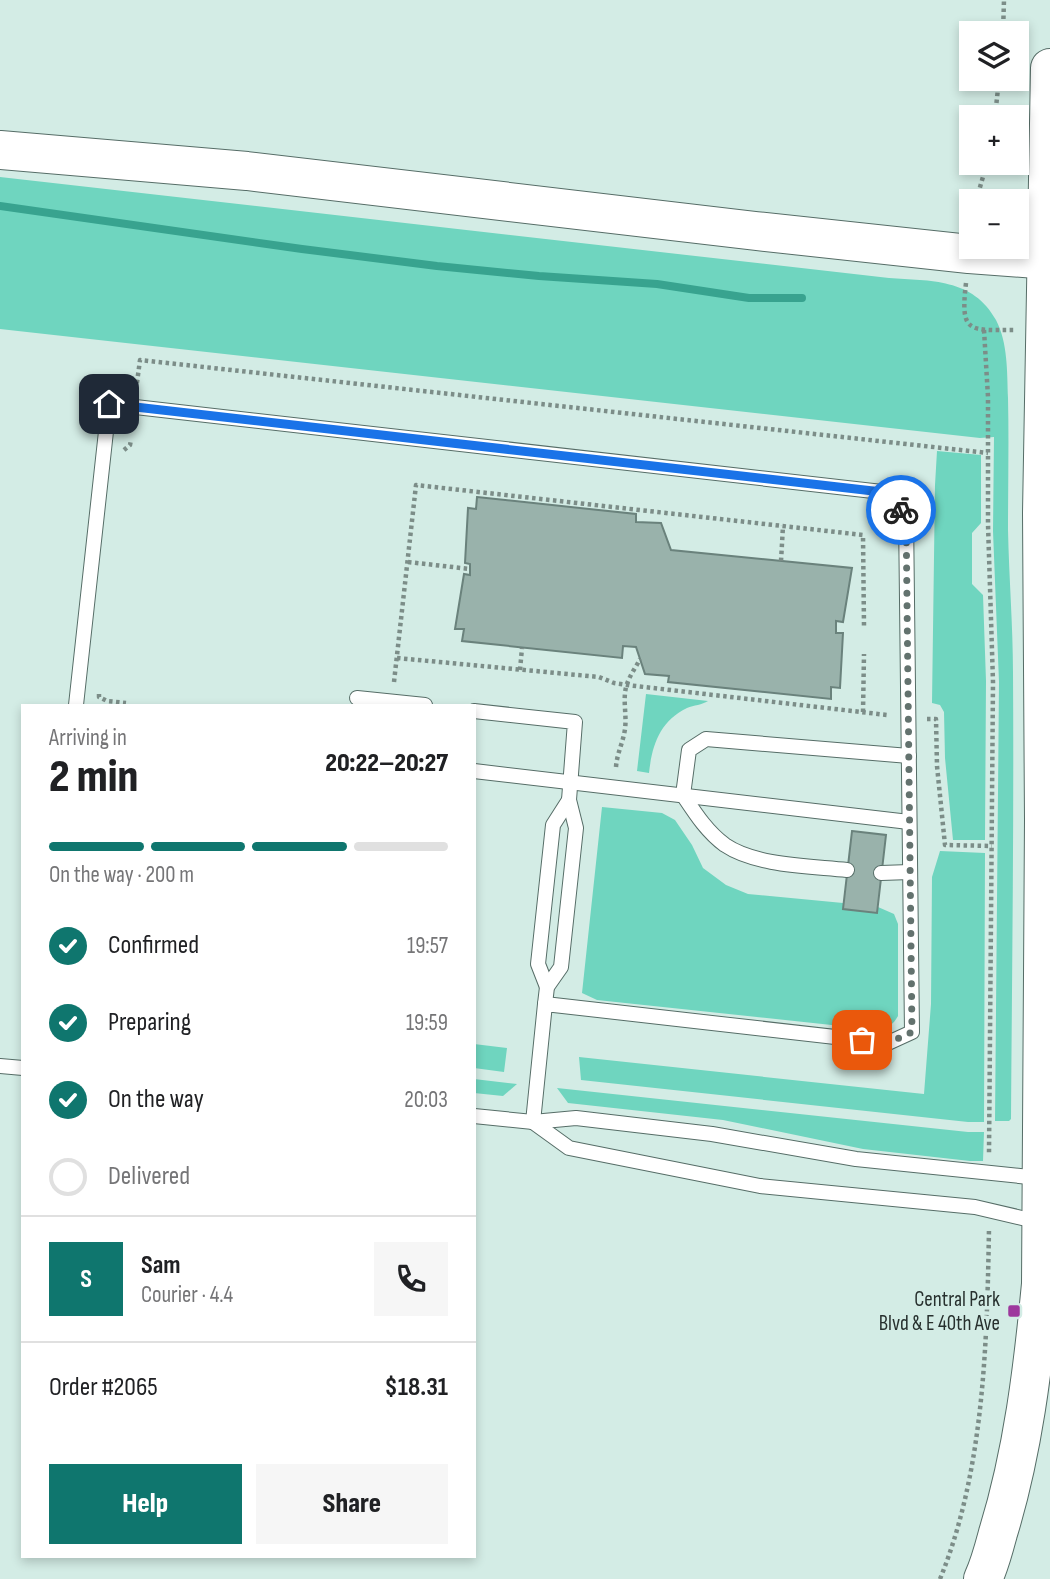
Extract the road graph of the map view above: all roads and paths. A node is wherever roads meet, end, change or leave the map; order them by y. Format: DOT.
graph roads {
  1 [pos="1004,0"];
  2 [pos="1004,21"];
  3 [pos="1050,68"];
  4 [pos="2,150"];
  5 [pos="1048,260"];
  6 [pos="965,289"];
  7 [pos="984,330"];
  8 [pos="1001,330"];
  9 [pos="136,391"];
  10 [pos="988,453"];
  11 [pos="783,526"];
  12 [pos="780,561"];
  13 [pos="408,562"];
  14 [pos="470,569"];
  15 [pos="864,626"];
  16 [pos="522,648"];
  17 [pos="864,654"];
  18 [pos="397,658"];
  19 [pos="640,659"];
  20 [pos="520,670"];
  21 [pos="626,685"];
  22 [pos="394,687"];
  23 [pos="357,698"];
  24 [pos="76,704"];
  25 [pos="415,704"];
  26 [pos="476,711"];
  27 [pos="863,712"];
  28 [pos="887,715"];
  29 [pos="928,719"];
  30 [pos="909,756"];
  31 [pos="616,767"];
  32 [pos="476,771"];
  33 [pos="571,783"];
  34 [pos="683,795"];
  35 [pos="569,800"];
  36 [pos="909,822"];
  37 [pos="992,846"];
  38 [pos="847,870"];
  39 [pos="910,872"];
  40 [pos="881,873"];
  41 [pos="547,987"];
  42 [pos="545,1004"];
  43 [pos="0,1066"];
  44 [pos="21,1068"];
  45 [pos="476,1116"];
  46 [pos="533,1122"];
  47 [pos="989,1155"];
  48 [pos="1046,1178"];
  49 [pos="1045,1224"];
  50 [pos="989,1234"];
  51 [pos="940,1579"];
  52 [pos="983,1579"];
  1 -- 2 [label="path"];
  3 -- 5 [label="main road"];
  4 -- 5 [label="main road"];
  5 -- 48 [label="main road"];
  6 -- 7 [label="path"];
  7 -- 8 [label="path"];
  7 -- 10 [label="path"];
  9 -- 10 [label="path"];
  10 -- 37 [label="path"];
  11 -- 12 [label="path"];
  11 -- 13 [label="path"];
  11 -- 15 [label="path"];
  13 -- 14 [label="path"];
  13 -- 18 [label="path"];
  16 -- 20 [label="path"];
  17 -- 27 [label="path"];
  18 -- 20 [label="path"];
  18 -- 22 [label="path"];
  19 -- 21 [label="path"];
  20 -- 21 [label="path"];
  21 -- 27 [label="path"];
  21 -- 31 [label="path"];
  23 -- 25 [label="lane"];
  24 -- 30 [label="lane"];
  26 -- 33 [label="lane"];
  27 -- 28 [label="path"];
  29 -- 37 [label="path"];
  30 -- 34 [label="lane"];
  30 -- 36 [label="lane"];
  32 -- 33 [label="lane"];
  33 -- 34 [label="lane"];
  33 -- 35 [label="lane"];
  34 -- 36 [label="lane"];
  34 -- 38 [label="lane"];
  35 -- 41 [label="lane"];
  35 -- 41 [label="lane"];
  36 -- 39 [label="lane"];
  37 -- 47 [label="path"];
  39 -- 40 [label="lane"];
  39 -- 42 [label="lane"];
  41 -- 42 [label="lane"];
  42 -- 46 [label="lane"];
  43 -- 44 [label="lane"];
  45 -- 46 [label="lane"];
  46 -- 48 [label="lane"];
  46 -- 49 [label="lane"];
  48 -- 49 [label="main road"];
  49 -- 52 [label="main road"];
  50 -- 51 [label="path"];
}
